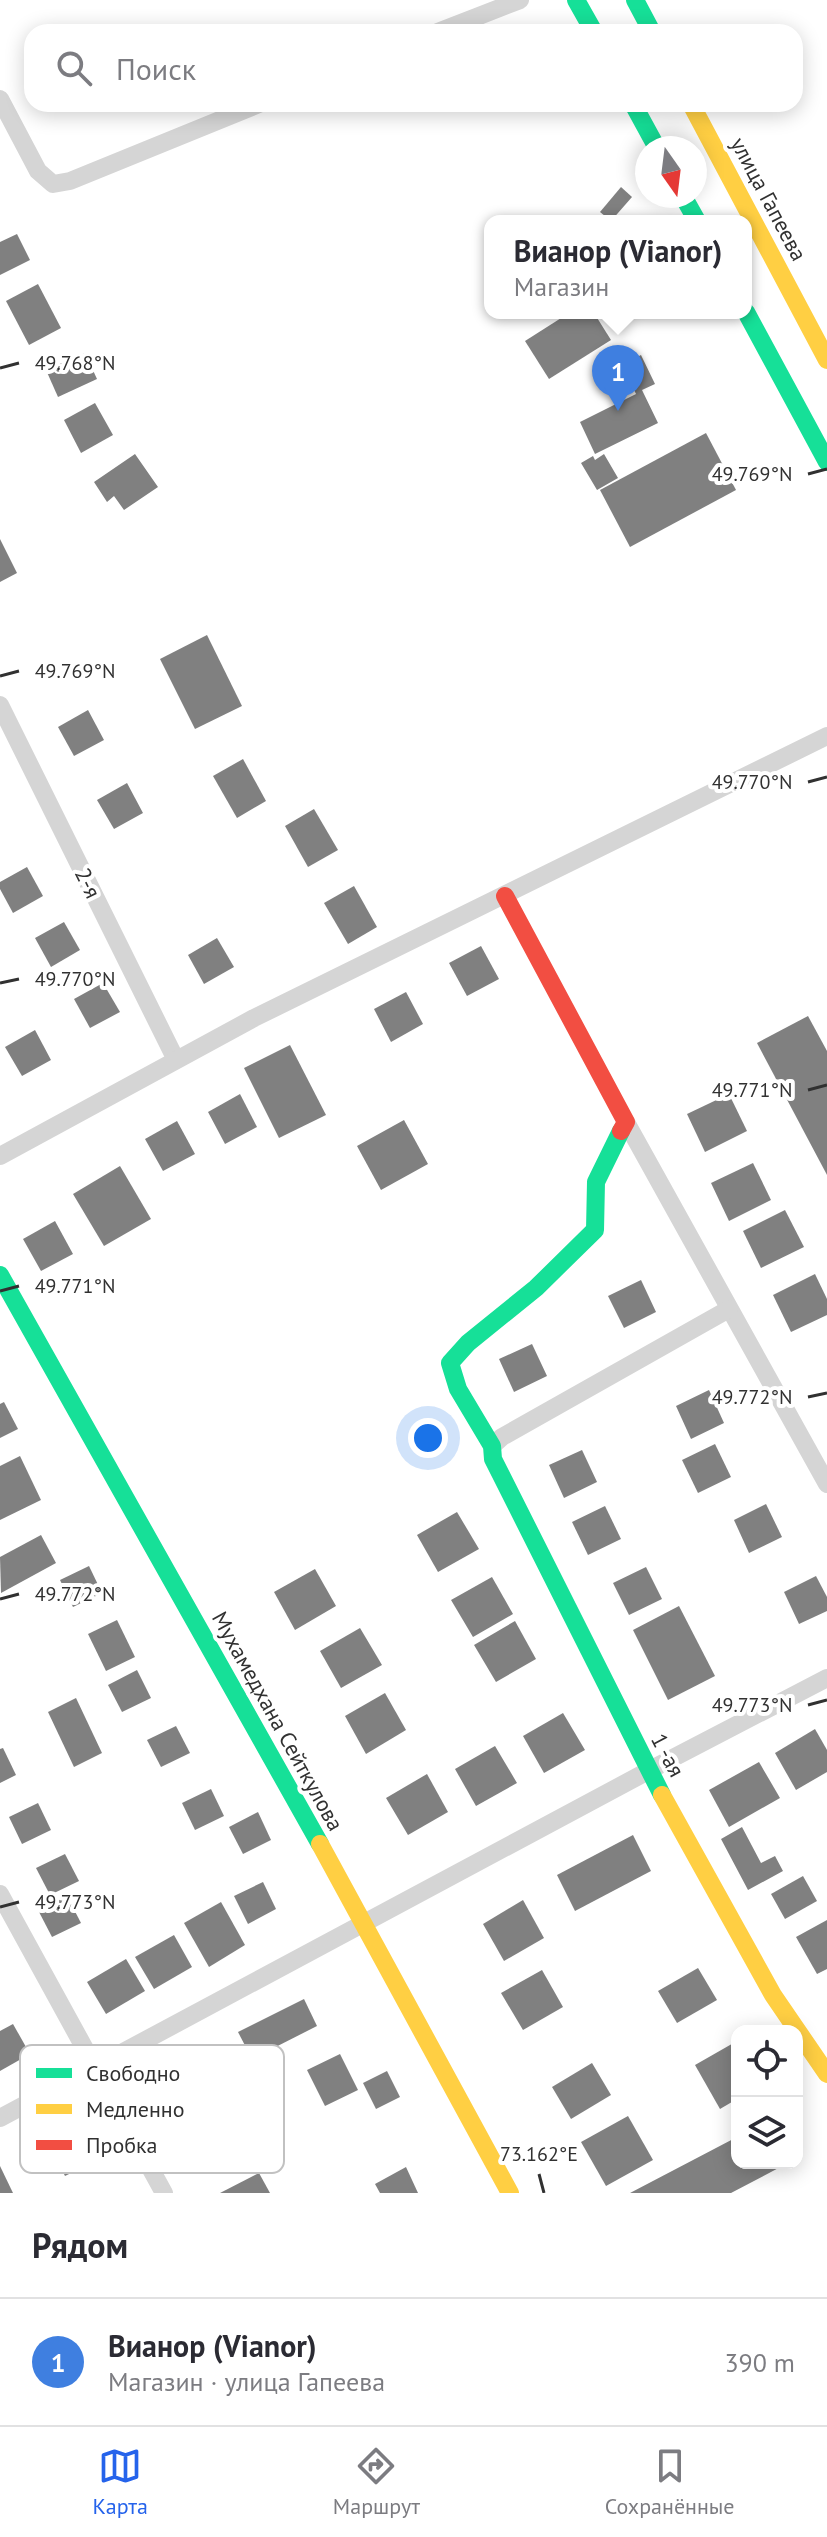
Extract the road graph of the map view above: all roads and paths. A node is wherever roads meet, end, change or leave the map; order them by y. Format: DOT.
graph roads {
  1 [pos="520,0"];
  2 [pos="576,0"];
  3 [pos="635,0"];
  4 [pos="458,24"];
  5 [pos="590,24"];
  6 [pos="648,24"];
  7 [pos="0,99"];
  8 [pos="239,112"];
  9 [pos="637,112"];
  10 [pos="695,112"];
  11 [pos="650,136"];
  12 [pos="750,215"];
  13 [pos="752,219"];
  14 [pos="750,319"];
  15 [pos="827,360"];
  16 [pos="827,462"];
  17 [pos="0,705"];
  18 [pos="827,736"];
  19 [pos="505,896"];
  20 [pos="176,1060"];
  21 [pos="626,1122"];
  22 [pos="0,1156"];
  23 [pos="0,1275"];
  24 [pos="729,1309"];
  25 [pos="492,1446"];
  26 [pos="827,1484"];
  27 [pos="827,1678"];
  28 [pos="648,1771"];
  29 [pos="0,1894"];
  30 [pos="365,1924"];
  31 [pos="82,2045"];
  32 [pos="138,2045"];
  33 [pos="827,2074"];
  34 [pos="20,2107"];
  35 [pos="0,2118"];
  36 [pos="153,2173"];
  37 [pos="164,2193"];
  38 [pos="510,2193"];
  1 -- 4 [label="street"];
  2 -- 5 [label="main road"];
  3 -- 6 [label="main road"];
  7 -- 8 [label="street"];
  9 -- 11 [label="main road"];
  10 -- 12 [label="main road, улица Гапеева"];
  13 -- 15 [label="main road, улица Гапеева"];
  14 -- 16 [label="main road"];
  17 -- 20 [label="street, 2-я"];
  18 -- 19 [label="street"];
  19 -- 20 [label="street"];
  19 -- 21 [label="main road"];
  20 -- 22 [label="street"];
  21 -- 24 [label="street"];
  21 -- 25 [label="main road, 1 -ая"];
  23 -- 30 [label="main road, Мухамедхана Сейткулова"];
  24 -- 25 [label="street"];
  24 -- 26 [label="street"];
  25 -- 28 [label="main road, 1 -ая"];
  27 -- 28 [label="street"];
  28 -- 30 [label="street"];
  28 -- 33 [label="main road, 1 -ая"];
  29 -- 31 [label="street"];
  30 -- 32 [label="street"];
  30 -- 38 [label="main road, Мухамедхана Сейткулова"];
  34 -- 35 [label="street"];
  36 -- 37 [label="street"];
}
